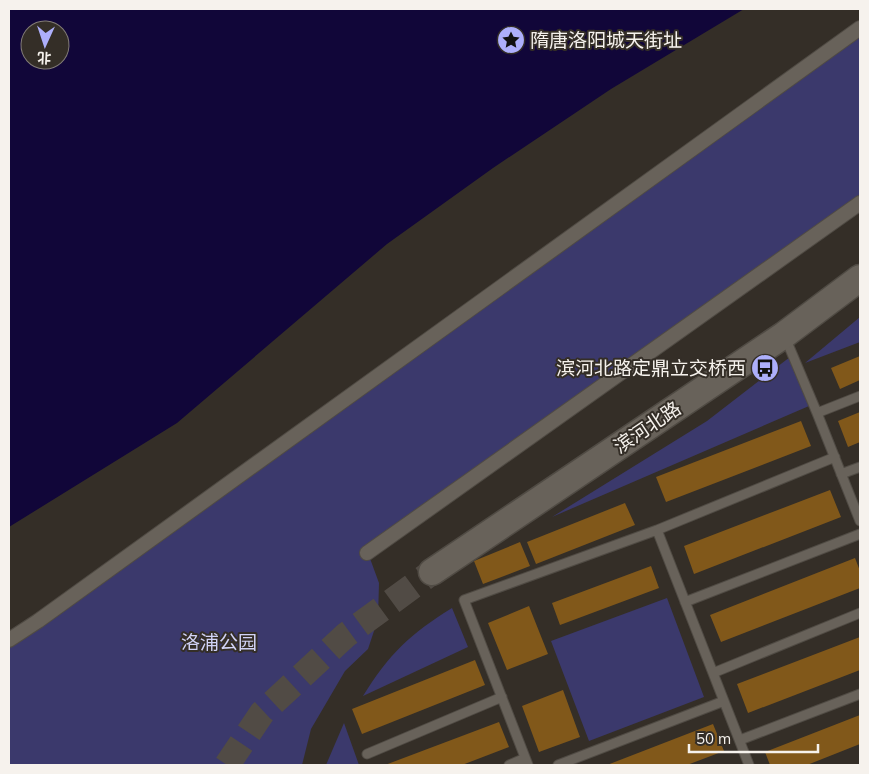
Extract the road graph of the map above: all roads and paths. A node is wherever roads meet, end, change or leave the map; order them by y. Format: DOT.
graph roads {
  1 [pos="860,28"];
  2 [pos="860,203"];
  3 [pos="860,278"];
  4 [pos="784,335"];
  5 [pos="860,396"];
  6 [pos="817,413"];
  7 [pos="835,457"];
  8 [pos="860,467"];
  9 [pos="842,474"];
  10 [pos="860,522"];
  11 [pos="657,530"];
  12 [pos="860,534"];
  13 [pos="367,553"];
  14 [pos="432,572"];
  15 [pos="685,602"];
  16 [pos="860,613"];
  17 [pos="9,640"];
  18 [pos="713,673"];
  19 [pos="860,694"];
  20 [pos="502,697"];
  21 [pos="724,701"];
  22 [pos="740,740"];
  23 [pos="366,754"];
  24 [pos="526,762"];
  25 [pos="746,764"];
  26 [pos="509,765"];
  27 [pos="558,765"];
  1 -- 17 [label="street"];
  2 -- 13 [label="street"];
  3 -- 4 [label="main road, 滨河北路"];
  4 -- 6 [label="lane"];
  4 -- 14 [label="main road, 滨河北路"];
  5 -- 6 [label="lane"];
  6 -- 7 [label="lane"];
  7 -- 9 [label="lane"];
  7 -- 11 [label="lane"];
  8 -- 9 [label="lane"];
  9 -- 10 [label="lane"];
  11 -- 15 [label="lane"];
  11 -- 20 [label="lane"];
  12 -- 15 [label="lane"];
  15 -- 18 [label="lane"];
  16 -- 18 [label="lane"];
  18 -- 21 [label="lane"];
  19 -- 22 [label="lane"];
  20 -- 23 [label="lane"];
  20 -- 24 [label="lane"];
  21 -- 22 [label="lane"];
  21 -- 27 [label="lane"];
  22 -- 25 [label="lane"];
  24 -- 26 [label="lane"];
}
